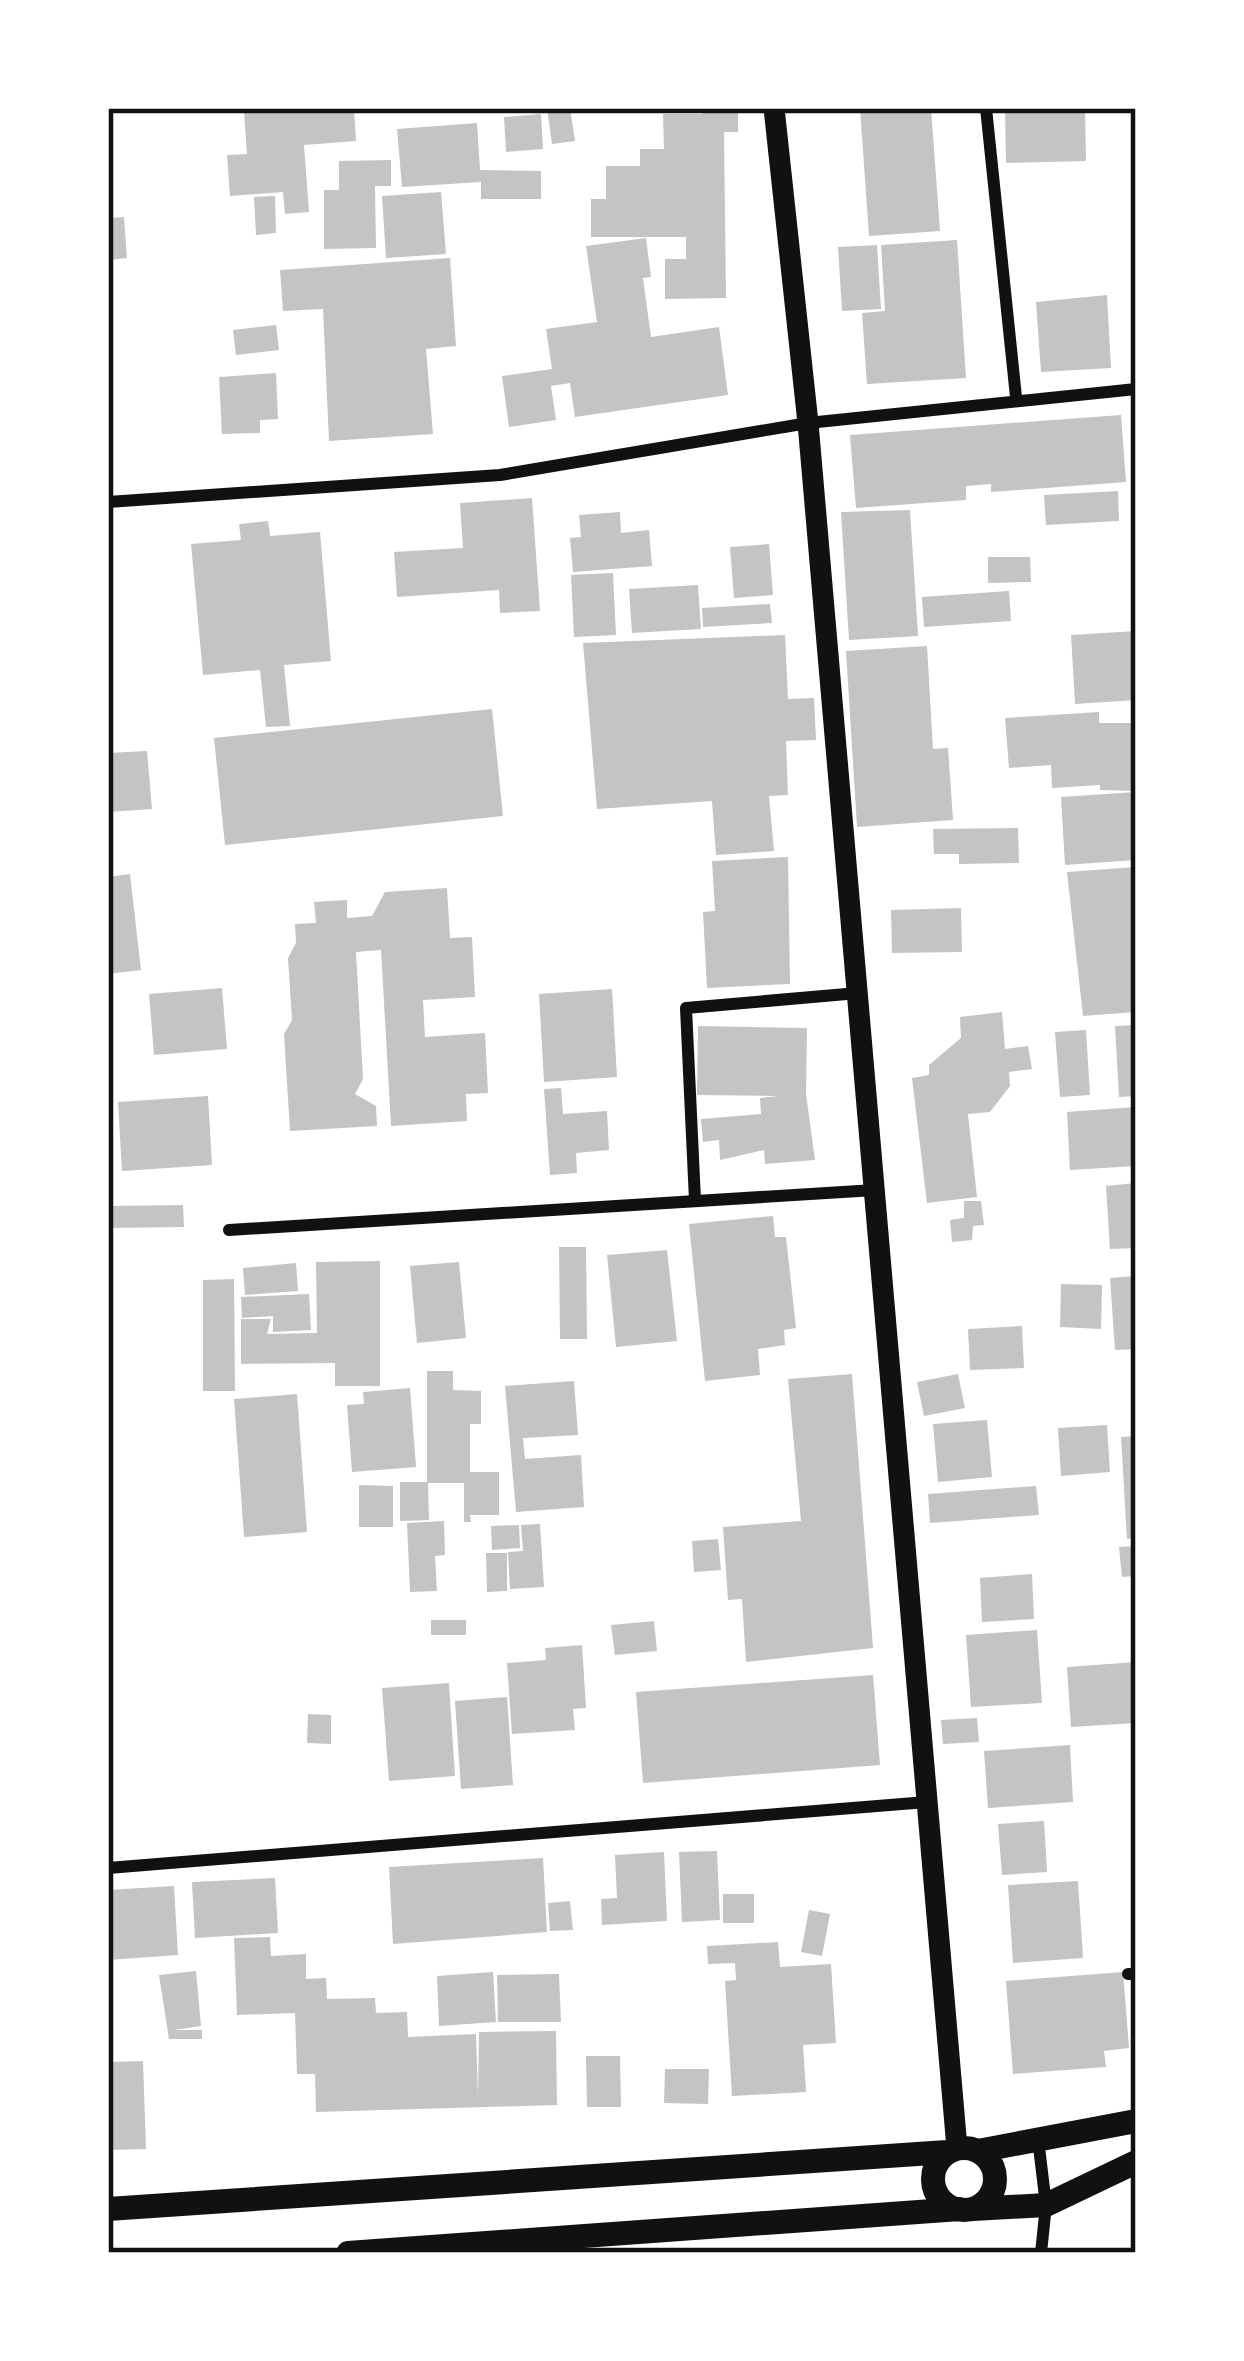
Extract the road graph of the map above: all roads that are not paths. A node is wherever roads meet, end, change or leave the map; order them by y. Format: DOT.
graph roads {
  1 [pos="774,108"];
  2 [pos="986,108"];
  3 [pos="1136,389"];
  4 [pos="1016,397"];
  5 [pos="808,422"];
  6 [pos="108,502"];
  7 [pos="858,993"];
  8 [pos="875,1190"];
  9 [pos="695,1200"];
  10 [pos="229,1230"];
  11 [pos="927,1802"];
  12 [pos="108,1868"];
  13 [pos="1136,2121"];
  14 [pos="1038,2139"];
  15 [pos="961,2150"];
  16 [pos="1136,2162"];
  17 [pos="1046,2204"];
  18 [pos="108,2209"];
  19 [pos="965,2209"];
  20 [pos="348,2253"];
  21 [pos="1041,2253"];
  1 -- 5 [label="street"];
  2 -- 4 [label="street"];
  3 -- 4 [label="street"];
  4 -- 5 [label="street"];
  5 -- 6 [label="street"];
  5 -- 7 [label="street"];
  7 -- 8 [label="street"];
  7 -- 9 [label="street"];
  8 -- 9 [label="street"];
  8 -- 11 [label="street"];
  9 -- 10 [label="street"];
  11 -- 12 [label="street"];
  11 -- 15 [label="street"];
  13 -- 14 [label="main road"];
  14 -- 15 [label="main road"];
  14 -- 17 [label="street"];
  15 -- 18 [label="main road"];
  15 -- 19 [label="main road"];
  15 -- 19 [label="main road"];
  16 -- 17 [label="main road"];
  17 -- 19 [label="main road"];
  17 -- 21 [label="street"];
  19 -- 20 [label="main road"];
}
